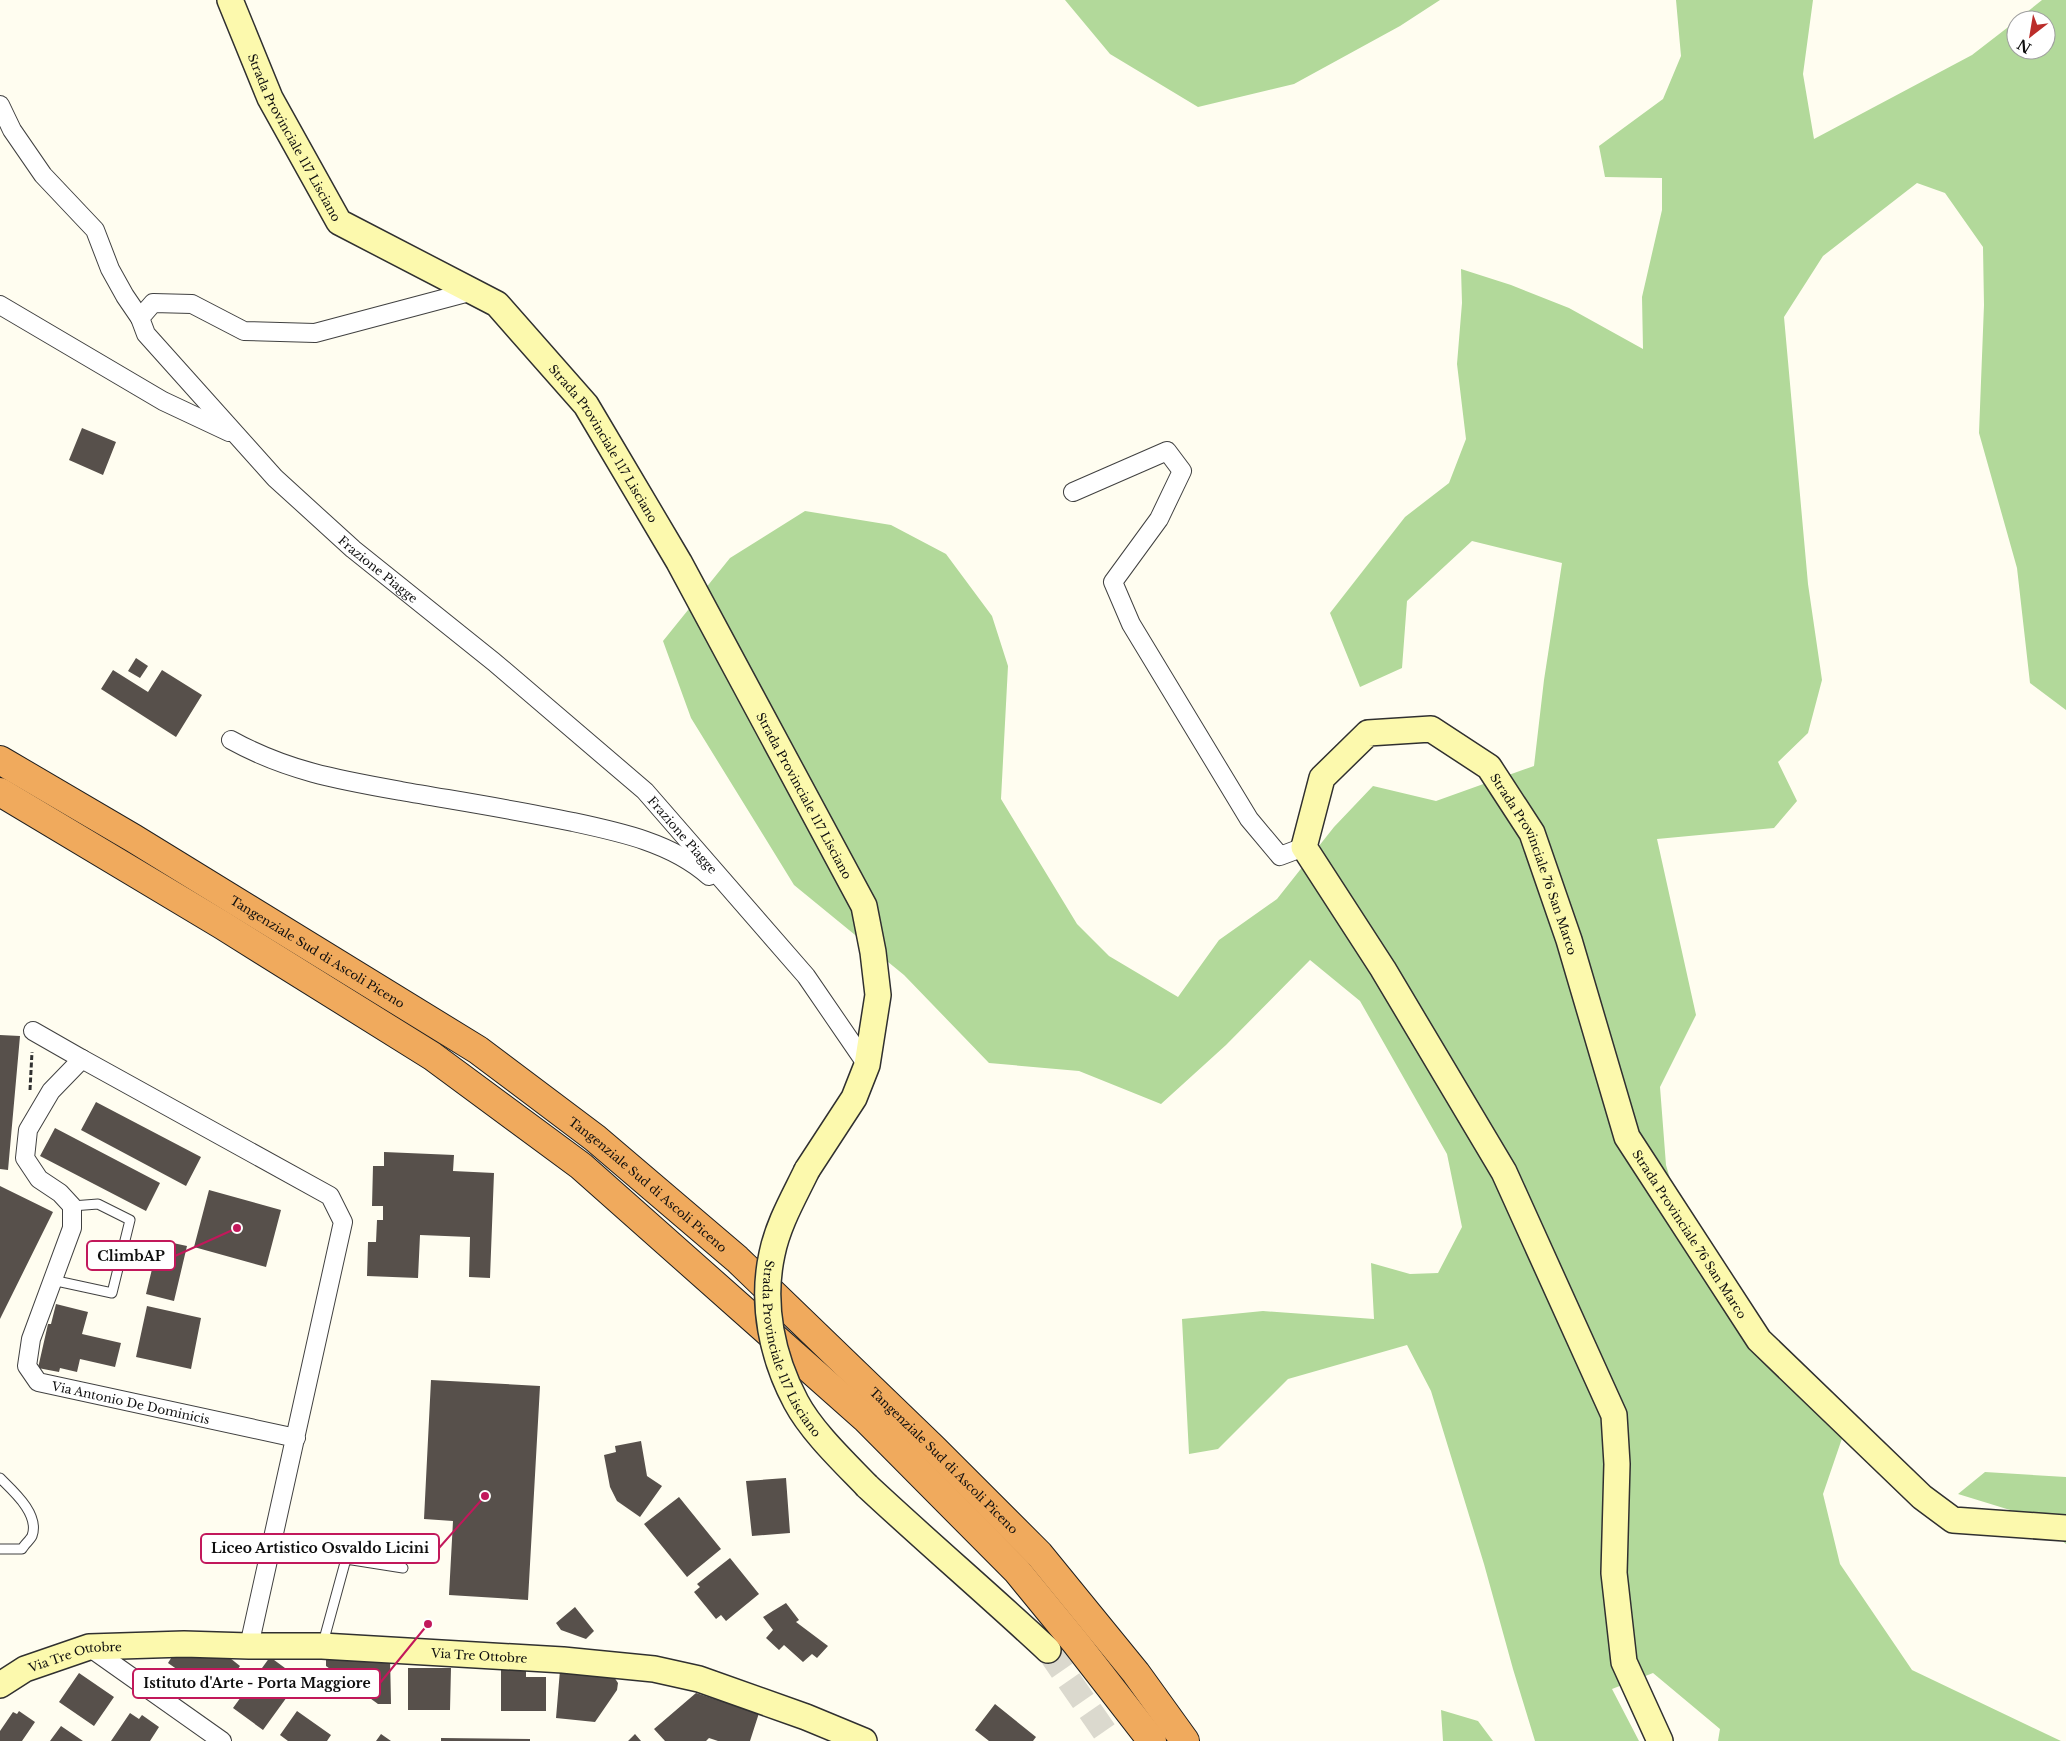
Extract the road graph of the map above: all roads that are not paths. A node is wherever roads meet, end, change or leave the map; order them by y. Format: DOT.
graph roads {
  1 [pos="230,0"];
  2 [pos="0,105"];
  3 [pos="473,292"];
  4 [pos="0,305"];
  5 [pos="140,318"];
  6 [pos="236,435"];
  7 [pos="1073,492"];
  8 [pos="231,740"];
  9 [pos="0,760"];
  10 [pos="0,792"];
  11 [pos="1304,847"];
  12 [pos="752,914"];
  13 [pos="32,1031"];
  14 [pos="82,1059"];
  15 [pos="867,1065"];
  16 [pos="72,1206"];
  17 [pos="52,1280"];
  18 [pos="296,1438"];
  19 [pos="0,1478"];
  20 [pos="2066,1528"];
  21 [pos="0,1549"];
  22 [pos="403,1568"];
  23 [pos="249,1646"];
  24 [pos="322,1646"];
  25 [pos="89,1647"];
  26 [pos="1048,1650"];
  27 [pos="0,1685"];
  28 [pos="222,1741"];
  29 [pos="864,1741"];
  30 [pos="1152,1741"];
  31 [pos="1185,1741"];
  32 [pos="1660,1741"];
  1 -- 3 [label="street, Strada Provinciale 117 Lisciano"];
  2 -- 5 [label="street, Frazione Piagge"];
  3 -- 5 [label="street"];
  3 -- 15 [label="street, Strada Provinciale 117 Lisciano"];
  4 -- 6 [label="street"];
  5 -- 6 [label="street, Frazione Piagge"];
  6 -- 12 [label="street, Frazione Piagge"];
  7 -- 11 [label="street"];
  8 -- 12 [label="street"];
  9 -- 31 [label="highway, Tangenziale Sud di Ascoli Piceno"];
  10 -- 30 [label="highway"];
  11 -- 20 [label="street, Strada Provinciale 76 San Marco"];
  11 -- 32 [label="street"];
  12 -- 15 [label="street, Frazione Piagge"];
  13 -- 14 [label="street"];
  14 -- 16 [label="street"];
  14 -- 18 [label="street"];
  15 -- 26 [label="street, Strada Provinciale 117 Lisciano, bridge"];
  16 -- 17 [label="street, Via Antonio De Dominicis"];
  16 -- 17 [label="lane"];
  17 -- 18 [label="street, Via Antonio De Dominicis"];
  18 -- 23 [label="street"];
  19 -- 21 [label="lane"];
  22 -- 24 [label="lane"];
  23 -- 24 [label="street, Via Tre Ottobre"];
  23 -- 25 [label="street, Via Tre Ottobre"];
  24 -- 29 [label="street, Via Tre Ottobre"];
  25 -- 27 [label="street, Via Tre Ottobre"];
  25 -- 28 [label="street"];
}
